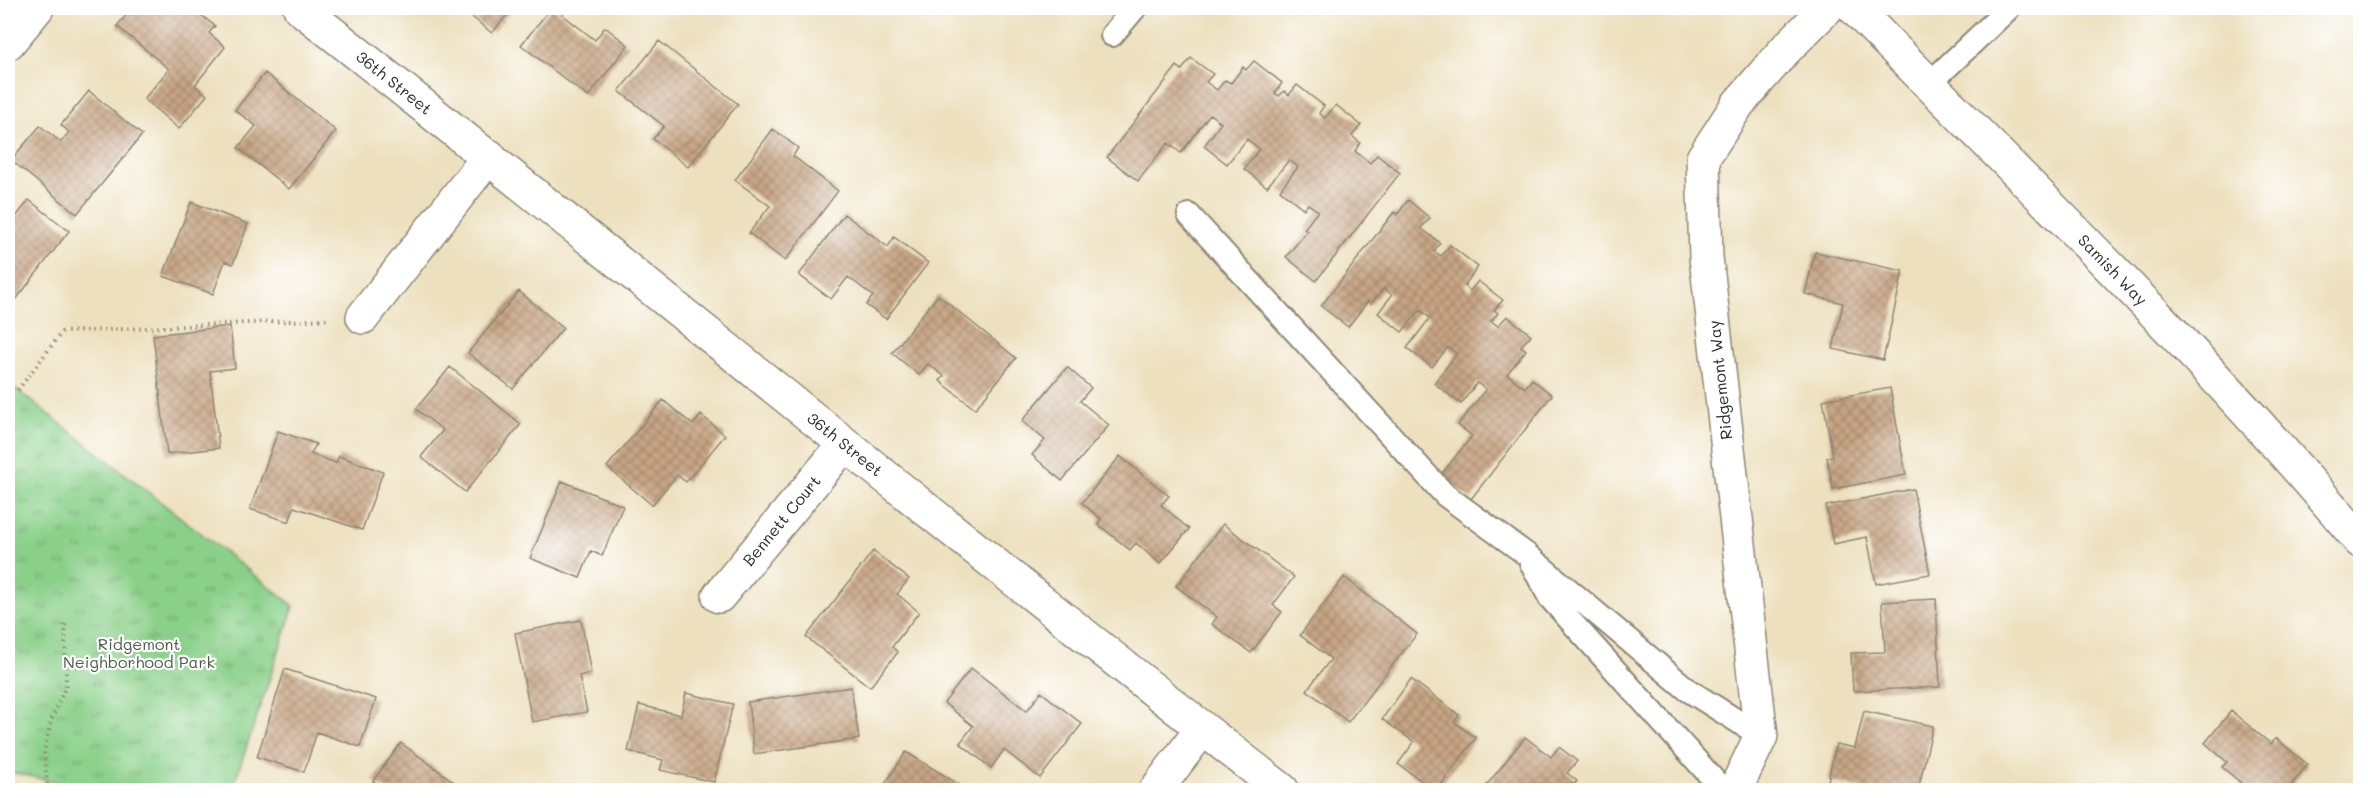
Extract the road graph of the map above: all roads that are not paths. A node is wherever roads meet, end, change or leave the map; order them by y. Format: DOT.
graph roads {
  1 [pos="37,8"];
  2 [pos="300,8"];
  3 [pos="1135,8"];
  4 [pos="1827,8"];
  5 [pos="1854,8"];
  6 [pos="2009,8"];
  7 [pos="1113,35"];
  8 [pos="8,43"];
  9 [pos="1929,84"];
  10 [pos="489,156"];
  11 [pos="1189,215"];
  12 [pos="363,317"];
  13 [pos="844,445"];
  14 [pos="2361,541"];
  15 [pos="1526,554"];
  16 [pos="719,596"];
  17 [pos="1202,729"];
  18 [pos="1761,736"];
  19 [pos="1156,790"];
  20 [pos="1282,790"];
  21 [pos="1724,790"];
  22 [pos="1735,790"];
  1 -- 8 [label="street"];
  2 -- 10 [label="street, 36th Street"];
  3 -- 7 [label="lane"];
  4 -- 18 [label="street, Ridgemont Way"];
  5 -- 9 [label="street, Samish Way"];
  6 -- 9 [label="lane"];
  9 -- 14 [label="street, Samish Way"];
  10 -- 12 [label="street"];
  10 -- 13 [label="street, 36th Street"];
  11 -- 15 [label="lane"];
  13 -- 16 [label="street, Bennett Court"];
  13 -- 17 [label="street, 36th Street"];
  15 -- 18 [label="lane"];
  15 -- 21 [label="lane"];
  17 -- 19 [label="street"];
  17 -- 20 [label="street, 36th Street"];
  18 -- 22 [label="street"];
}
